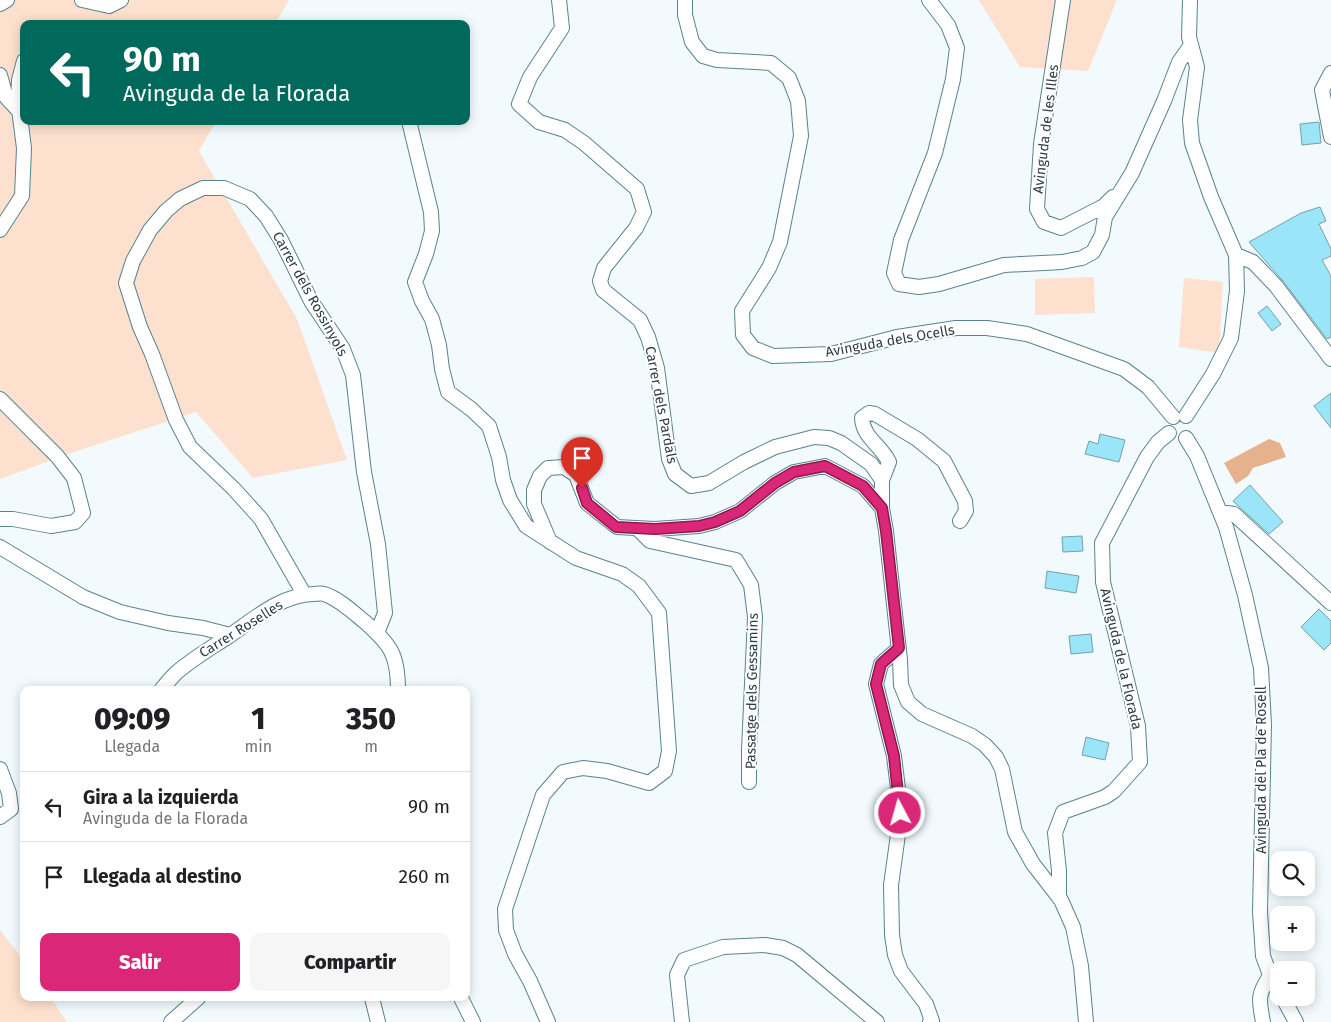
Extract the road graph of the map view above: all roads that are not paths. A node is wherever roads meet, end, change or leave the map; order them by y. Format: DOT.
graph roads {
  1 [pos="7,0"];
  2 [pos="82,0"];
  3 [pos="121,0"];
  4 [pos="559,0"];
  5 [pos="685,0"];
  6 [pos="929,0"];
  7 [pos="1063,0"];
  8 [pos="1190,0"];
  9 [pos="0,4"];
  10 [pos="1191,45"];
  11 [pos="1331,73"];
  12 [pos="0,75"];
  13 [pos="20,80"];
  14 [pos="18,110"];
  15 [pos="20,123"];
  16 [pos="20,125"];
  17 [pos="410,125"];
  18 [pos="1331,137"];
  19 [pos="1124,186"];
  20 [pos="0,230"];
  21 [pos="1236,255"];
  22 [pos="1331,360"];
  23 [pos="0,399"];
  24 [pos="1179,417"];
  25 [pos="1169,433"];
  26 [pos="1186,438"];
  27 [pos="882,480"];
  28 [pos="882,508"];
  29 [pos="1220,512"];
  30 [pos="0,519"];
  31 [pos="960,522"];
  32 [pos="638,528"];
  33 [pos="550,542"];
  34 [pos="0,547"];
  35 [pos="304,594"];
  36 [pos="1331,603"];
  37 [pos="377,633"];
  38 [pos="230,635"];
  39 [pos="899,648"];
  40 [pos="165,686"];
  41 [pos="398,686"];
  42 [pos="0,769"];
  43 [pos="750,782"];
  44 [pos="0,817"];
  45 [pos="1059,898"];
  46 [pos="1270,976"];
  47 [pos="194,1001"];
  48 [pos="373,1001"];
  49 [pos="462,1001"];
  50 [pos="1287,1006"];
  51 [pos="170,1022"];
  52 [pos="378,1022"];
  53 [pos="473,1022"];
  54 [pos="548,1022"];
  55 [pos="682,1022"];
  56 [pos="877,1022"];
  57 [pos="930,1022"];
  58 [pos="1086,1022"];
  59 [pos="1263,1022"];
  60 [pos="1296,1022"];
  1 -- 9 [label="street"];
  2 -- 3 [label="street"];
  4 -- 27 [label="street, Carrer dels Pardals"];
  5 -- 24 [label="street, Avinguda dels Ocells"];
  6 -- 19 [label="street"];
  7 -- 19 [label="street, Avinguda de les Illes"];
  8 -- 10 [label="street"];
  10 -- 19 [label="street"];
  10 -- 21 [label="street"];
  11 -- 18 [label="street"];
  12 -- 14 [label="street"];
  13 -- 14 [label="street"];
  14 -- 15 [label="street"];
  16 -- 20 [label="street"];
  17 -- 33 [label="street"];
  21 -- 22 [label="street"];
  21 -- 24 [label="street"];
  23 -- 30 [label="street"];
  24 -- 25 [label="street"];
  24 -- 26 [label="street"];
  25 -- 26 [label="street"];
  25 -- 45 [label="street, Avinguda de la Florada"];
  26 -- 29 [label="street, Avinguda del Pla de Rosell"];
  27 -- 28 [label="street"];
  27 -- 31 [label="street"];
  28 -- 32 [label="street"];
  28 -- 39 [label="street"];
  29 -- 36 [label="street"];
  29 -- 46 [label="street, Avinguda del Pla de Rosell"];
  32 -- 33 [label="street"];
  32 -- 43 [label="street, Passatge dels Gessamins"];
  33 -- 54 [label="street"];
  34 -- 38 [label="street"];
  35 -- 37 [label="street, Carrer Roselles"];
  35 -- 37 [label="street, Carrer dels Rossinyols"];
  35 -- 38 [label="street, Carrer Roselles"];
  37 -- 41 [label="street, Carrer Roselles"];
  38 -- 40 [label="street, Carrer Roselles"];
  39 -- 45 [label="street"];
  39 -- 57 [label="street"];
  42 -- 44 [label="street"];
  45 -- 58 [label="street"];
  46 -- 59 [label="street"];
  47 -- 51 [label="street"];
  48 -- 52 [label="street"];
  49 -- 53 [label="street"];
  50 -- 60 [label="street"];
  55 -- 56 [label="street"];
}
